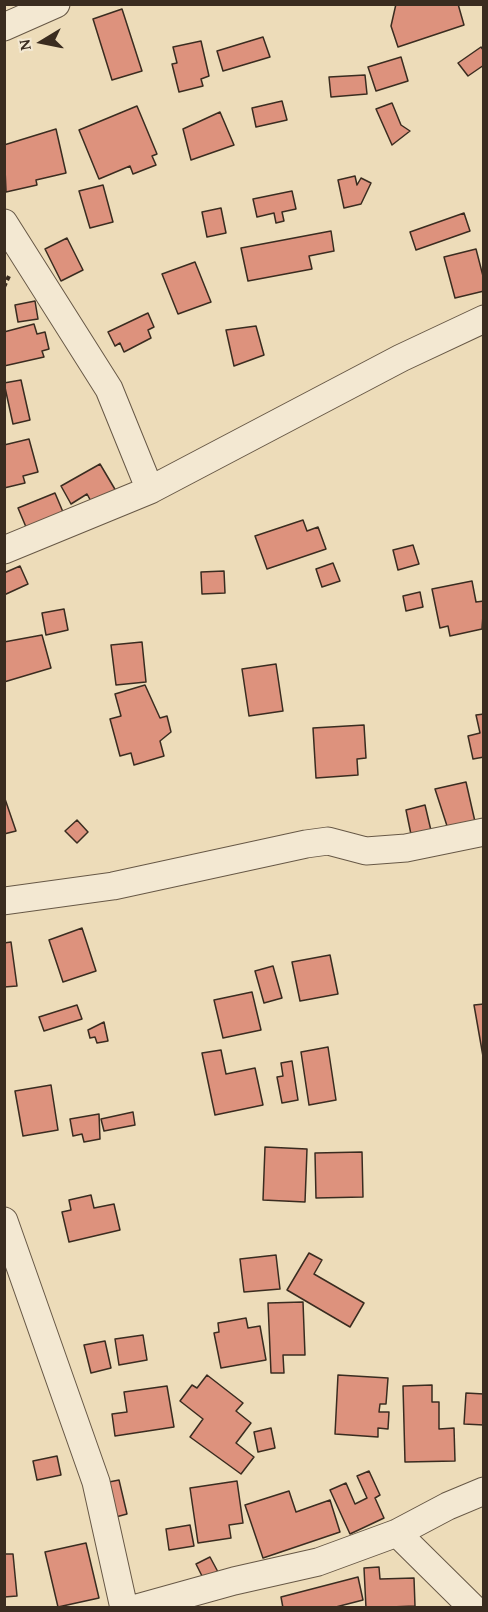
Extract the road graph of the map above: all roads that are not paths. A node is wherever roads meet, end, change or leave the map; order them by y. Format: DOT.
graph roads {
  1 [pos="56,4"];
  2 [pos="4,27"];
  3 [pos="4,223"];
  4 [pos="483,319"];
  5 [pos="150,490"];
  6 [pos="4,549"];
  7 [pos="483,832"];
  8 [pos="4,901"];
  9 [pos="4,1221"];
  10 [pos="483,1491"];
  11 [pos="397,1533"];
  12 [pos="137,1607"];
  13 [pos="473,1608"];
  1 -- 2 [label="street"];
  3 -- 5 [label="street"];
  4 -- 5 [label="street"];
  5 -- 6 [label="street"];
  7 -- 8 [label="street"];
  9 -- 12 [label="street"];
  10 -- 11 [label="street"];
  11 -- 12 [label="street"];
  11 -- 13 [label="street"];
}
